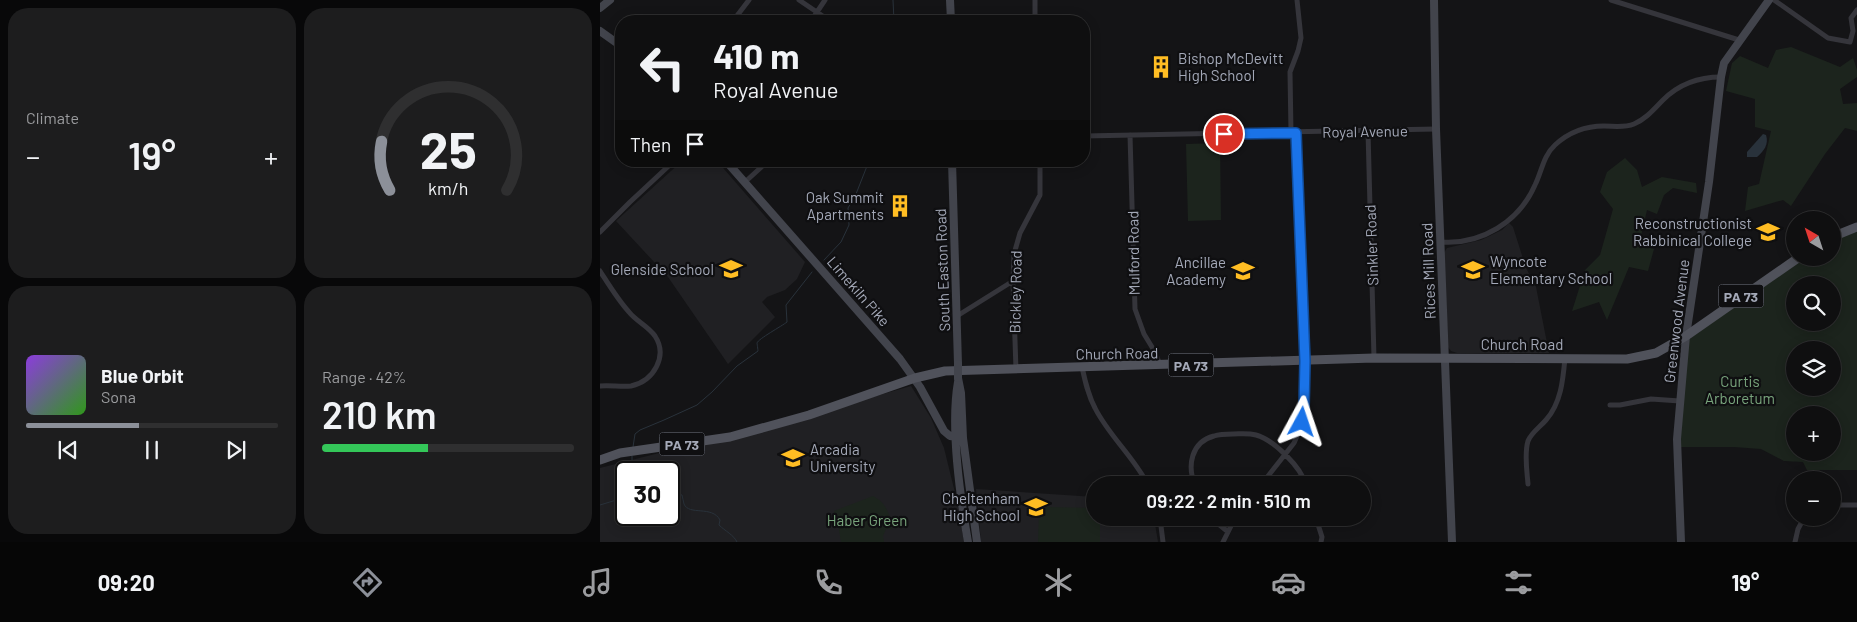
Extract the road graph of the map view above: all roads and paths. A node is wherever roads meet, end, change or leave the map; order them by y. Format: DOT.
graph roads {
  1 [pos="610,0"];
  2 [pos="749,0"];
  3 [pos="799,0"];
  4 [pos="825,0"];
  5 [pos="950,0"];
  6 [pos="1035,0"];
  7 [pos="1297,0"];
  8 [pos="1434,0"];
  9 [pos="1611,0"];
  10 [pos="1769,0"];
  11 [pos="1774,0"];
  12 [pos="600,8"];
  13 [pos="1857,10"];
  14 [pos="817,12"];
  15 [pos="738,15"];
  16 [pos="815,15"];
  17 [pos="821,15"];
  18 [pos="950,15"];
  19 [pos="1035,15"];
  20 [pos="600,30"];
  21 [pos="1739,40"];
  22 [pos="615,41"];
  23 [pos="1721,77"];
  24 [pos="1436,129"];
  25 [pos="1368,131"];
  26 [pos="1293,133"];
  27 [pos="1130,135"];
  28 [pos="1090,136"];
  29 [pos="668,167"];
  30 [pos="731,167"];
  31 [pos="761,167"];
  32 [pos="952,167"];
  33 [pos="1040,167"];
  34 [pos="745,182"];
  35 [pos="1857,227"];
  36 [pos="600,232"];
  37 [pos="1841,233"];
  38 [pos="1441,242"];
  39 [pos="1787,266"];
  40 [pos="600,271"];
  41 [pos="1013,281"];
  42 [pos="956,316"];
  43 [pos="1686,336"];
  44 [pos="1565,357"];
  45 [pos="1374,358"];
  46 [pos="1444,358"];
  47 [pos="1305,361"];
  48 [pos="1160,365"];
  49 [pos="1082,367"];
  50 [pos="1016,370"];
  51 [pos="915,378"];
  52 [pos="600,386"];
  53 [pos="1680,401"];
  54 [pos="1610,405"];
  55 [pos="960,438"];
  56 [pos="1285,456"];
  57 [pos="600,460"];
  58 [pos="1143,476"];
  59 [pos="1192,476"];
  60 [pos="1268,476"];
  61 [pos="1301,476"];
  62 [pos="1528,484"];
  63 [pos="1841,505"];
  64 [pos="1857,505"];
  65 [pos="1161,526"];
  66 [pos="1221,526"];
  67 [pos="1231,526"];
  68 [pos="1319,526"];
  69 [pos="1800,526"];
  70 [pos="1228,531"];
  71 [pos="968,542"];
  72 [pos="977,542"];
  73 [pos="1163,542"];
  74 [pos="1223,542"];
  75 [pos="1321,542"];
  76 [pos="1452,542"];
  77 [pos="1680,542"];
  78 [pos="1794,542"];
  1 -- 12 [label="main road"];
  2 -- 15 [label="street"];
  3 -- 14 [label="street"];
  4 -- 14 [label="street"];
  5 -- 18 [label="main road"];
  6 -- 19 [label="street"];
  7 -- 26 [label="street"];
  8 -- 24 [label="main road, Rices Mill Road"];
  9 -- 21 [label="street"];
  10 -- 21 [label="main road, Greenwood Avenue"];
  11 -- 13 [label="street"];
  14 -- 16 [label="street"];
  14 -- 17 [label="street"];
  20 -- 22 [label="main road"];
  21 -- 23 [label="main road, Greenwood Avenue"];
  23 -- 38 [label="street"];
  23 -- 43 [label="main road, Greenwood Avenue"];
  24 -- 25 [label="street, Royal Avenue"];
  24 -- 38 [label="main road, Rices Mill Road"];
  25 -- 26 [label="street, Royal Avenue"];
  25 -- 45 [label="street, Sinkler Road"];
  26 -- 27 [label="street, Royal Avenue"];
  26 -- 47 [label="street"];
  27 -- 28 [label="street, Royal Avenue"];
  27 -- 48 [label="street, Mulford Road"];
  29 -- 36 [label="street"];
  30 -- 34 [label="main road, Limekiln Pike"];
  31 -- 34 [label="street"];
  32 -- 42 [label="main road, South Easton Road"];
  33 -- 41 [label="street, Bickley Road"];
  34 -- 51 [label="main road, Limekiln Pike"];
  35 -- 37 [label="main road"];
  38 -- 46 [label="main road, Rices Mill Road"];
  39 -- 43 [label="main road, Church Road / PA 73"];
  40 -- 52 [label="street"];
  41 -- 42 [label="street"];
  41 -- 50 [label="street, Bickley Road"];
  42 -- 55 [label="main road, South Easton Road, bridge"];
  43 -- 44 [label="main road, Church Road / PA 73"];
  43 -- 53 [label="main road, Greenwood Avenue"];
  44 -- 46 [label="main road, Church Road / PA 73"];
  44 -- 62 [label="street"];
  45 -- 46 [label="main road, Church Road / PA 73"];
  45 -- 47 [label="main road, Church Road / PA 73"];
  46 -- 76 [label="main road, Rices Mill Road"];
  47 -- 48 [label="main road, Church Road / PA 73"];
  47 -- 56 [label="street"];
  48 -- 49 [label="main road, Church Road / PA 73"];
  49 -- 50 [label="main road, Church Road / PA 73"];
  49 -- 58 [label="street"];
  50 -- 51 [label="main road, Church Road / PA 73"];
  51 -- 55 [label="main road, Limekiln Pike"];
  51 -- 57 [label="main road, Church Road / PA 73"];
  53 -- 54 [label="street"];
  53 -- 77 [label="main road, Greenwood Avenue"];
  55 -- 71 [label="main road, South Easton Road"];
  55 -- 72 [label="main road, South Easton Road"];
  56 -- 59 [label="street"];
  56 -- 60 [label="street"];
  56 -- 61 [label="street"];
  63 -- 64 [label="street"];
  65 -- 73 [label="street"];
  66 -- 70 [label="street"];
  67 -- 70 [label="street"];
  68 -- 75 [label="street"];
  69 -- 78 [label="street"];
  70 -- 74 [label="street"];
}
